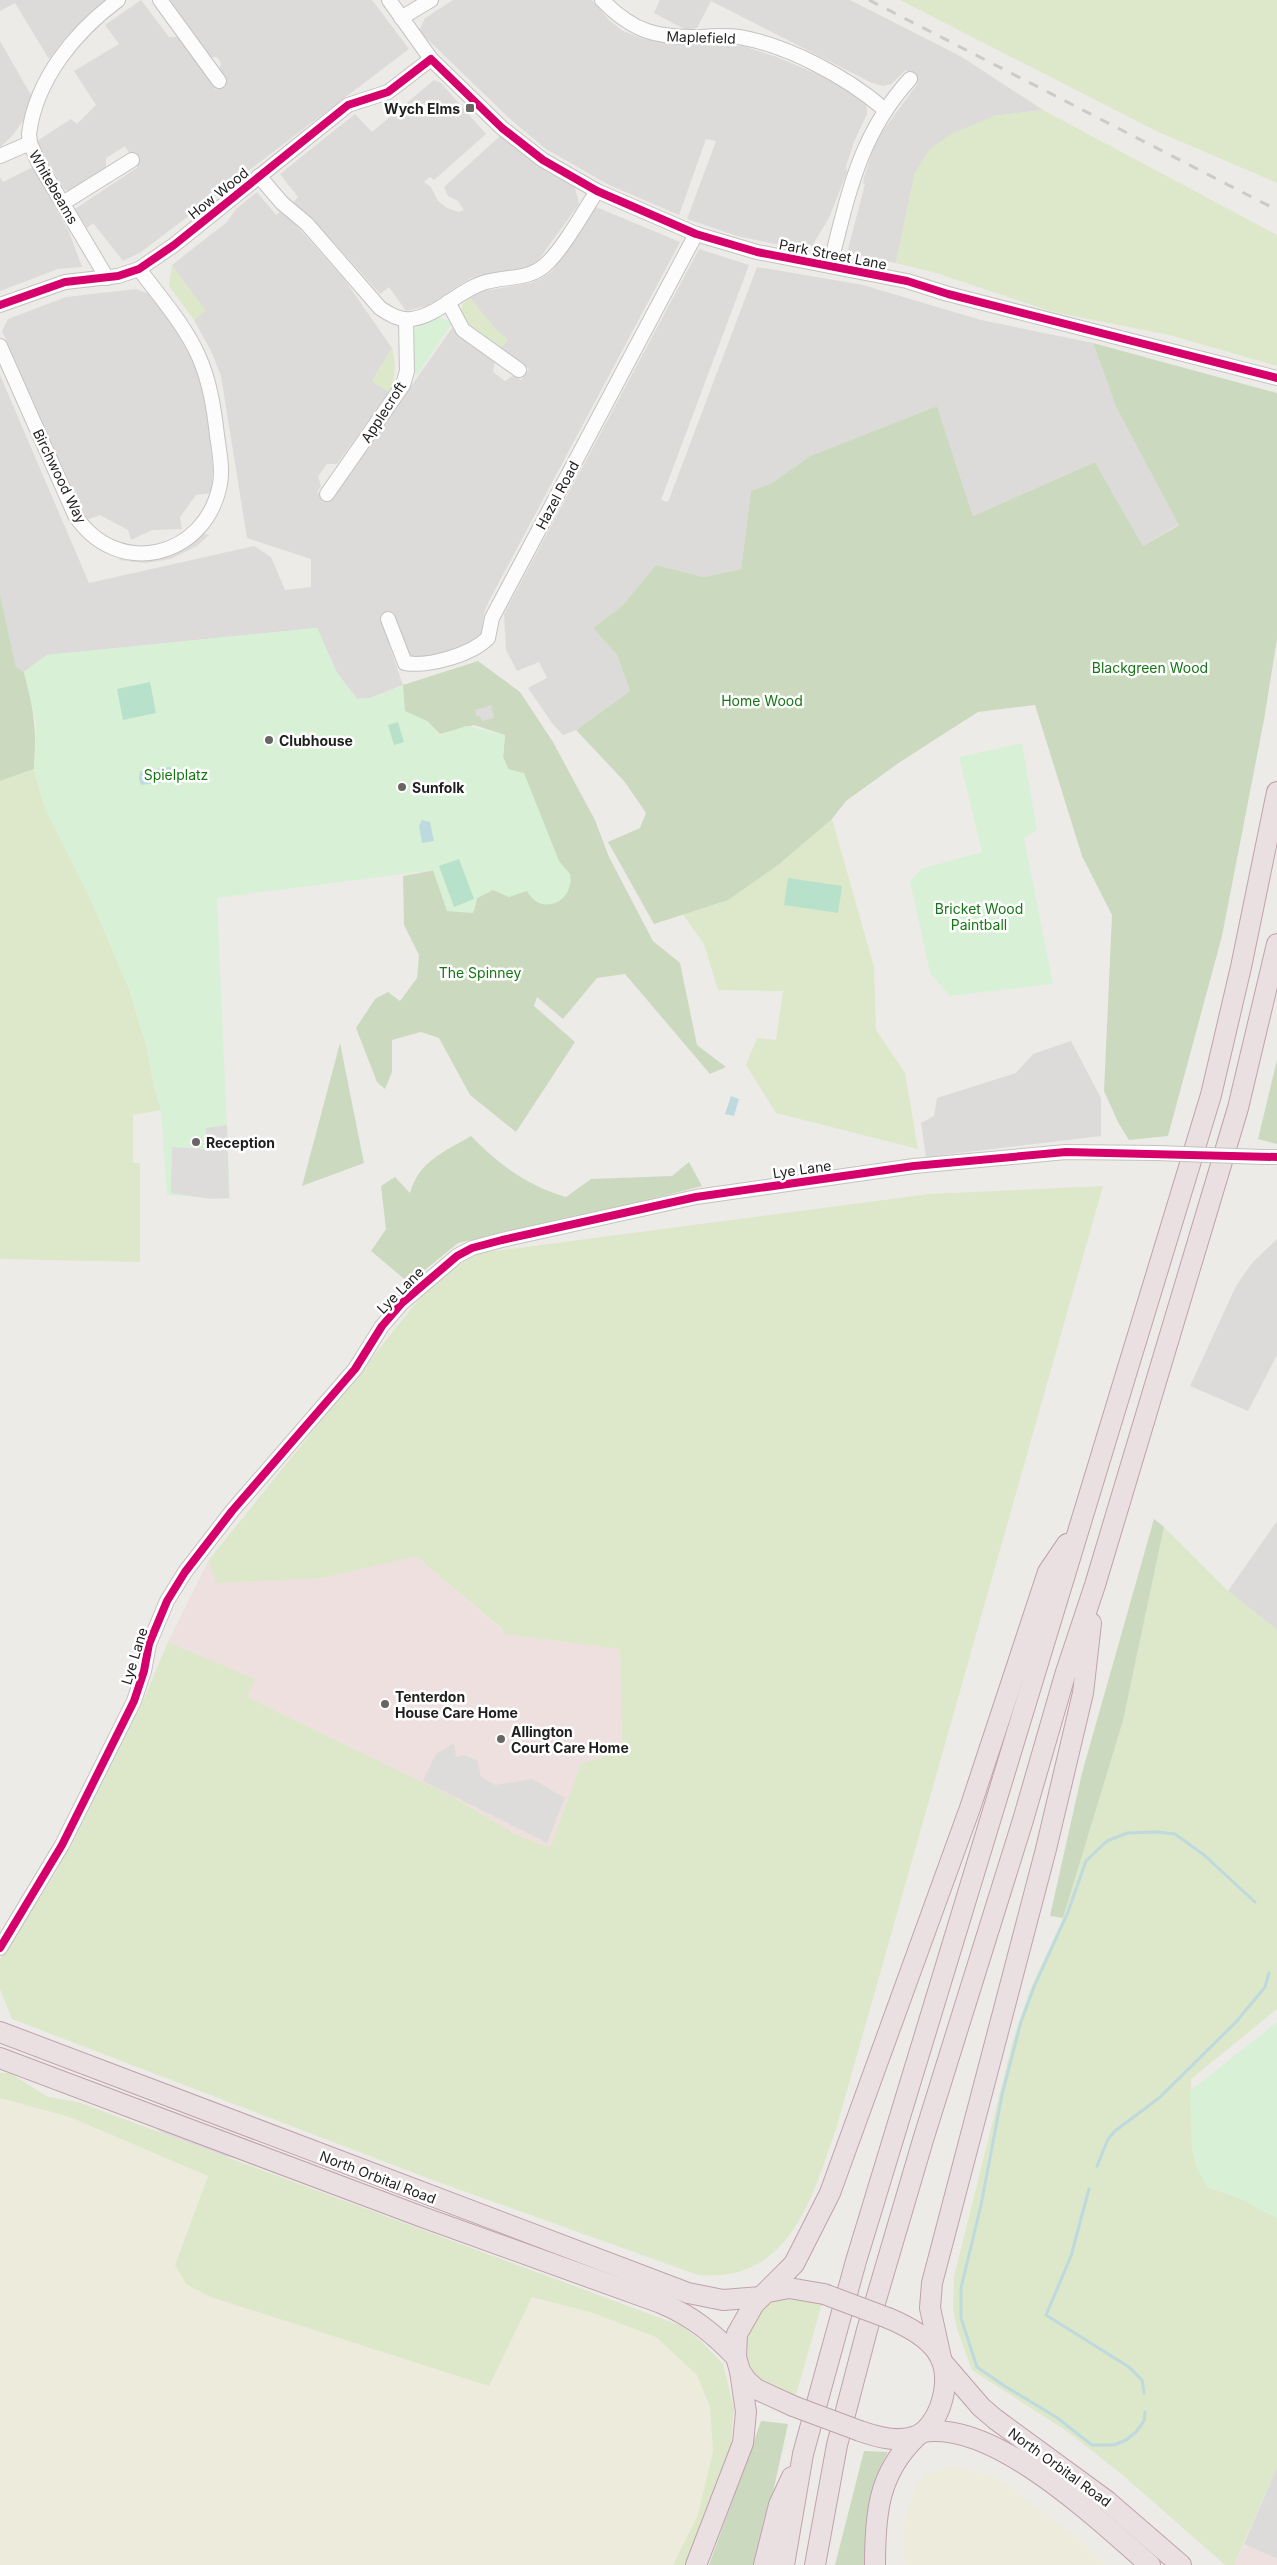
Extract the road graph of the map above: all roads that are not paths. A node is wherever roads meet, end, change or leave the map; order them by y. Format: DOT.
graph roads {
  1 [pos="118,0"];
  2 [pos="160,0"];
  3 [pos="389,0"];
  4 [pos="431,0"];
  5 [pos="602,0"];
  6 [pos="401,18"];
  7 [pos="431,59"];
  8 [pos="910,79"];
  9 [pos="219,81"];
  10 [pos="884,109"];
  11 [pos="30,143"];
  12 [pos="0,156"];
  13 [pos="132,160"];
  14 [pos="259,176"];
  15 [pos="598,191"];
  16 [pos="63,203"];
  17 [pos="696,234"];
  18 [pos="830,266"];
  19 [pos="139,269"];
  20 [pos="107,278"];
  21 [pos="448,302"];
  22 [pos="0,305"];
  23 [pos="406,320"];
  24 [pos="0,346"];
  25 [pos="519,370"];
  26 [pos="1277,378"];
  27 [pos="327,494"];
  28 [pos="388,619"];
  29 [pos="1277,792"];
  30 [pos="1277,944"];
  31 [pos="1277,1157"];
  32 [pos="1078,1528"];
  33 [pos="1095,1584"];
  34 [pos="0,1948"];
  35 [pos="0,2032"];
  36 [pos="0,2058"];
  37 [pos="764,2294"];
  38 [pos="942,2361"];
  39 [pos="738,2364"];
  40 [pos="919,2434"];
  41 [pos="803,2454"];
  42 [pos="696,2565"];
  43 [pos="764,2565"];
  44 [pos="784,2565"];
  45 [pos="815,2565"];
  46 [pos="875,2565"];
  47 [pos="1150,2565"];
  48 [pos="1181,2565"];
  1 -- 11 [label="street, Whitebeams"];
  2 -- 9 [label="street"];
  3 -- 6 [label="street, Park Street Lane"];
  4 -- 6 [label="street"];
  5 -- 10 [label="street, Maplefield"];
  6 -- 7 [label="street, Park Street Lane"];
  7 -- 14 [label="street, How Wood"];
  7 -- 15 [label="street, Park Street Lane"];
  8 -- 10 [label="street"];
  10 -- 18 [label="street"];
  11 -- 12 [label="street"];
  11 -- 16 [label="street, Whitebeams"];
  13 -- 16 [label="street"];
  14 -- 19 [label="street, How Wood"];
  14 -- 23 [label="street"];
  15 -- 17 [label="street, Park Street Lane"];
  15 -- 21 [label="street"];
  16 -- 20 [label="street, Whitebeams"];
  17 -- 18 [label="street, Park Street Lane"];
  17 -- 28 [label="street, Hazel Road"];
  18 -- 26 [label="street, Park Street Lane"];
  19 -- 20 [label="street, How Wood"];
  19 -- 24 [label="street, Birchwood Way"];
  20 -- 22 [label="street, How Wood"];
  21 -- 23 [label="street"];
  21 -- 25 [label="street"];
  23 -- 27 [label="street, Applecroft"];
  29 -- 32 [label="highway"];
  30 -- 33 [label="highway"];
  31 -- 34 [label="street, Lye Lane, bridge"];
  32 -- 37 [label="highway"];
  32 -- 41 [label="highway"];
  33 -- 38 [label="highway"];
  33 -- 45 [label="highway"];
  35 -- 37 [label="highway, North Orbital Road"];
  36 -- 39 [label="highway, North Orbital Road"];
  37 -- 38 [label="highway, North Orbital Road, bridge"];
  37 -- 39 [label="highway"];
  38 -- 40 [label="highway"];
  38 -- 48 [label="highway, North Orbital Road"];
  39 -- 40 [label="highway, North Orbital Road, bridge"];
  39 -- 42 [label="highway"];
  40 -- 46 [label="highway"];
  40 -- 47 [label="highway, North Orbital Road"];
  41 -- 43 [label="highway"];
  41 -- 44 [label="highway"];
}
